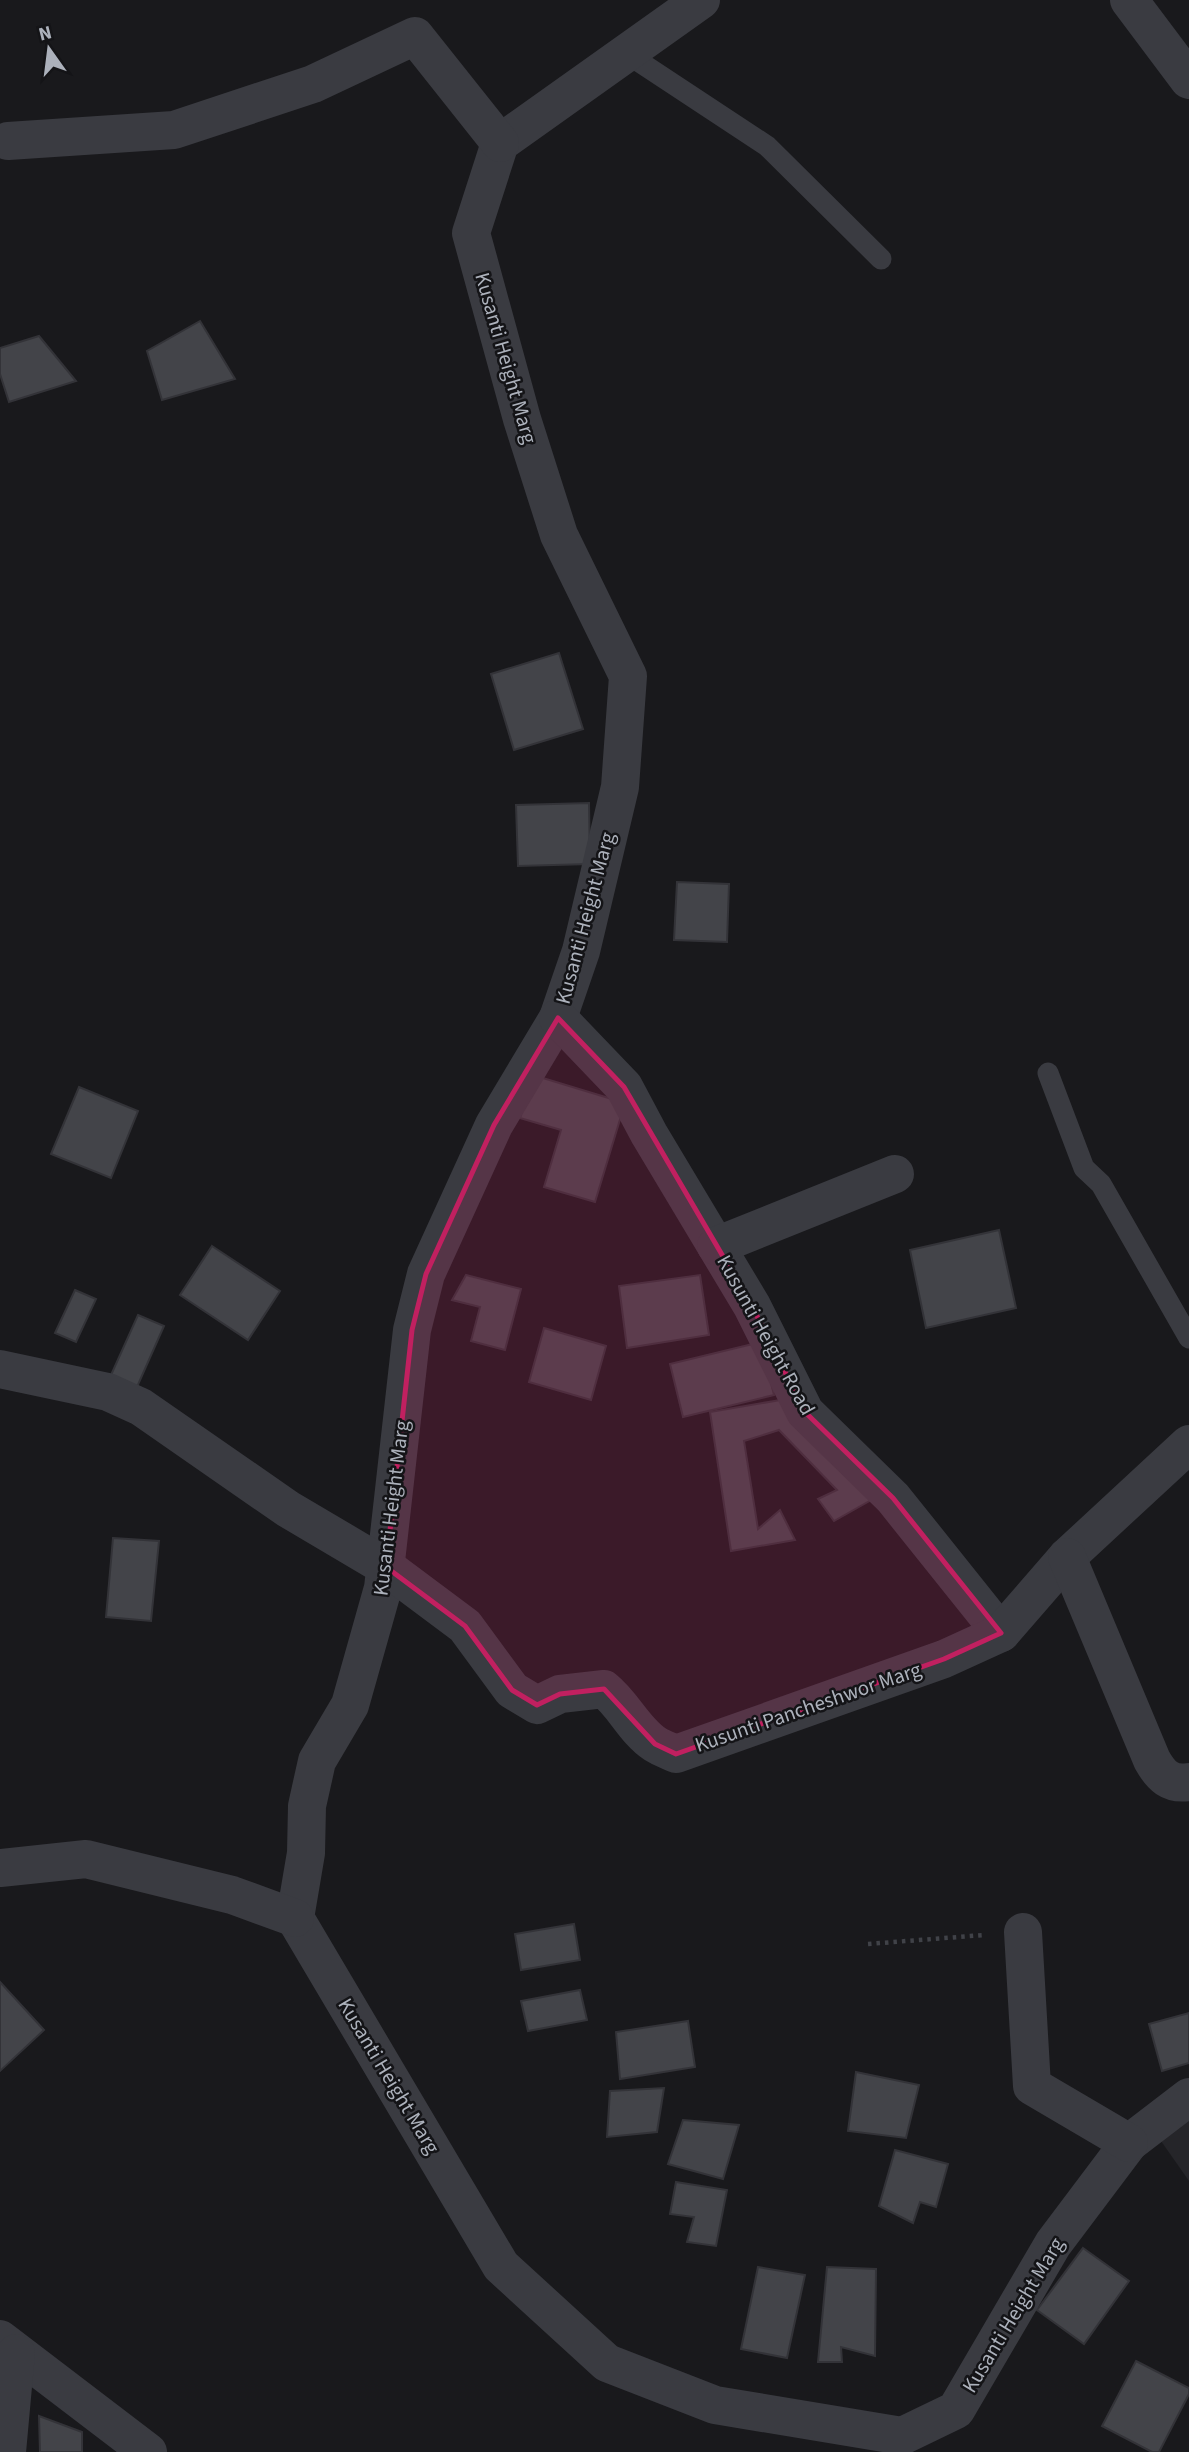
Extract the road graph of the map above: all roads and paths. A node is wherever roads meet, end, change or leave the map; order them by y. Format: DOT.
graph roads {
  1 [pos="701,0"];
  2 [pos="1129,0"];
  3 [pos="626,53"];
  4 [pos="1183,59"];
  5 [pos="8,141"];
  6 [pos="499,143"];
  7 [pos="881,259"];
  8 [pos="558,1018"];
  9 [pos="1048,1073"];
  10 [pos="895,1174"];
  11 [pos="716,1246"];
  12 [pos="1189,1338"];
  13 [pos="0,1369"];
  14 [pos="1189,1444"];
  15 [pos="1067,1557"];
  16 [pos="386,1567"];
  17 [pos="1001,1633"];
  18 [pos="1189,1782"];
  19 [pos="0,1868"];
  20 [pos="295,1918"];
  21 [pos="1023,1933"];
  22 [pos="868,1944"];
  23 [pos="1189,2098"];
  24 [pos="1129,2143"];
  25 [pos="8,2346"];
  26 [pos="6,2452"];
  27 [pos="148,2452"];
  1 -- 3 [label="street"];
  2 -- 4 [label="street"];
  3 -- 6 [label="street"];
  3 -- 7 [label="lane"];
  5 -- 6 [label="street"];
  6 -- 8 [label="street, Kusanti Height Marg"];
  8 -- 11 [label="street, Kusunti Height Road"];
  8 -- 16 [label="street, Kusanti Height Marg"];
  9 -- 12 [label="lane"];
  10 -- 11 [label="street"];
  11 -- 17 [label="street, Kusunti Height Road"];
  13 -- 16 [label="street"];
  14 -- 15 [label="street, Kusunti Pancheshwor Marg"];
  15 -- 17 [label="street, Kusunti Pancheshwor Marg"];
  15 -- 18 [label="street"];
  16 -- 17 [label="street, Kusunti Pancheshwor Marg"];
  16 -- 20 [label="street, Kusanti Height Marg"];
  19 -- 20 [label="street"];
  20 -- 24 [label="street, Kusanti Height Marg"];
  21 -- 22 [label="path"];
  21 -- 24 [label="street"];
  23 -- 24 [label="street, Kusanti Height Marg"];
  25 -- 26 [label="street"];
  25 -- 27 [label="street"];
}
